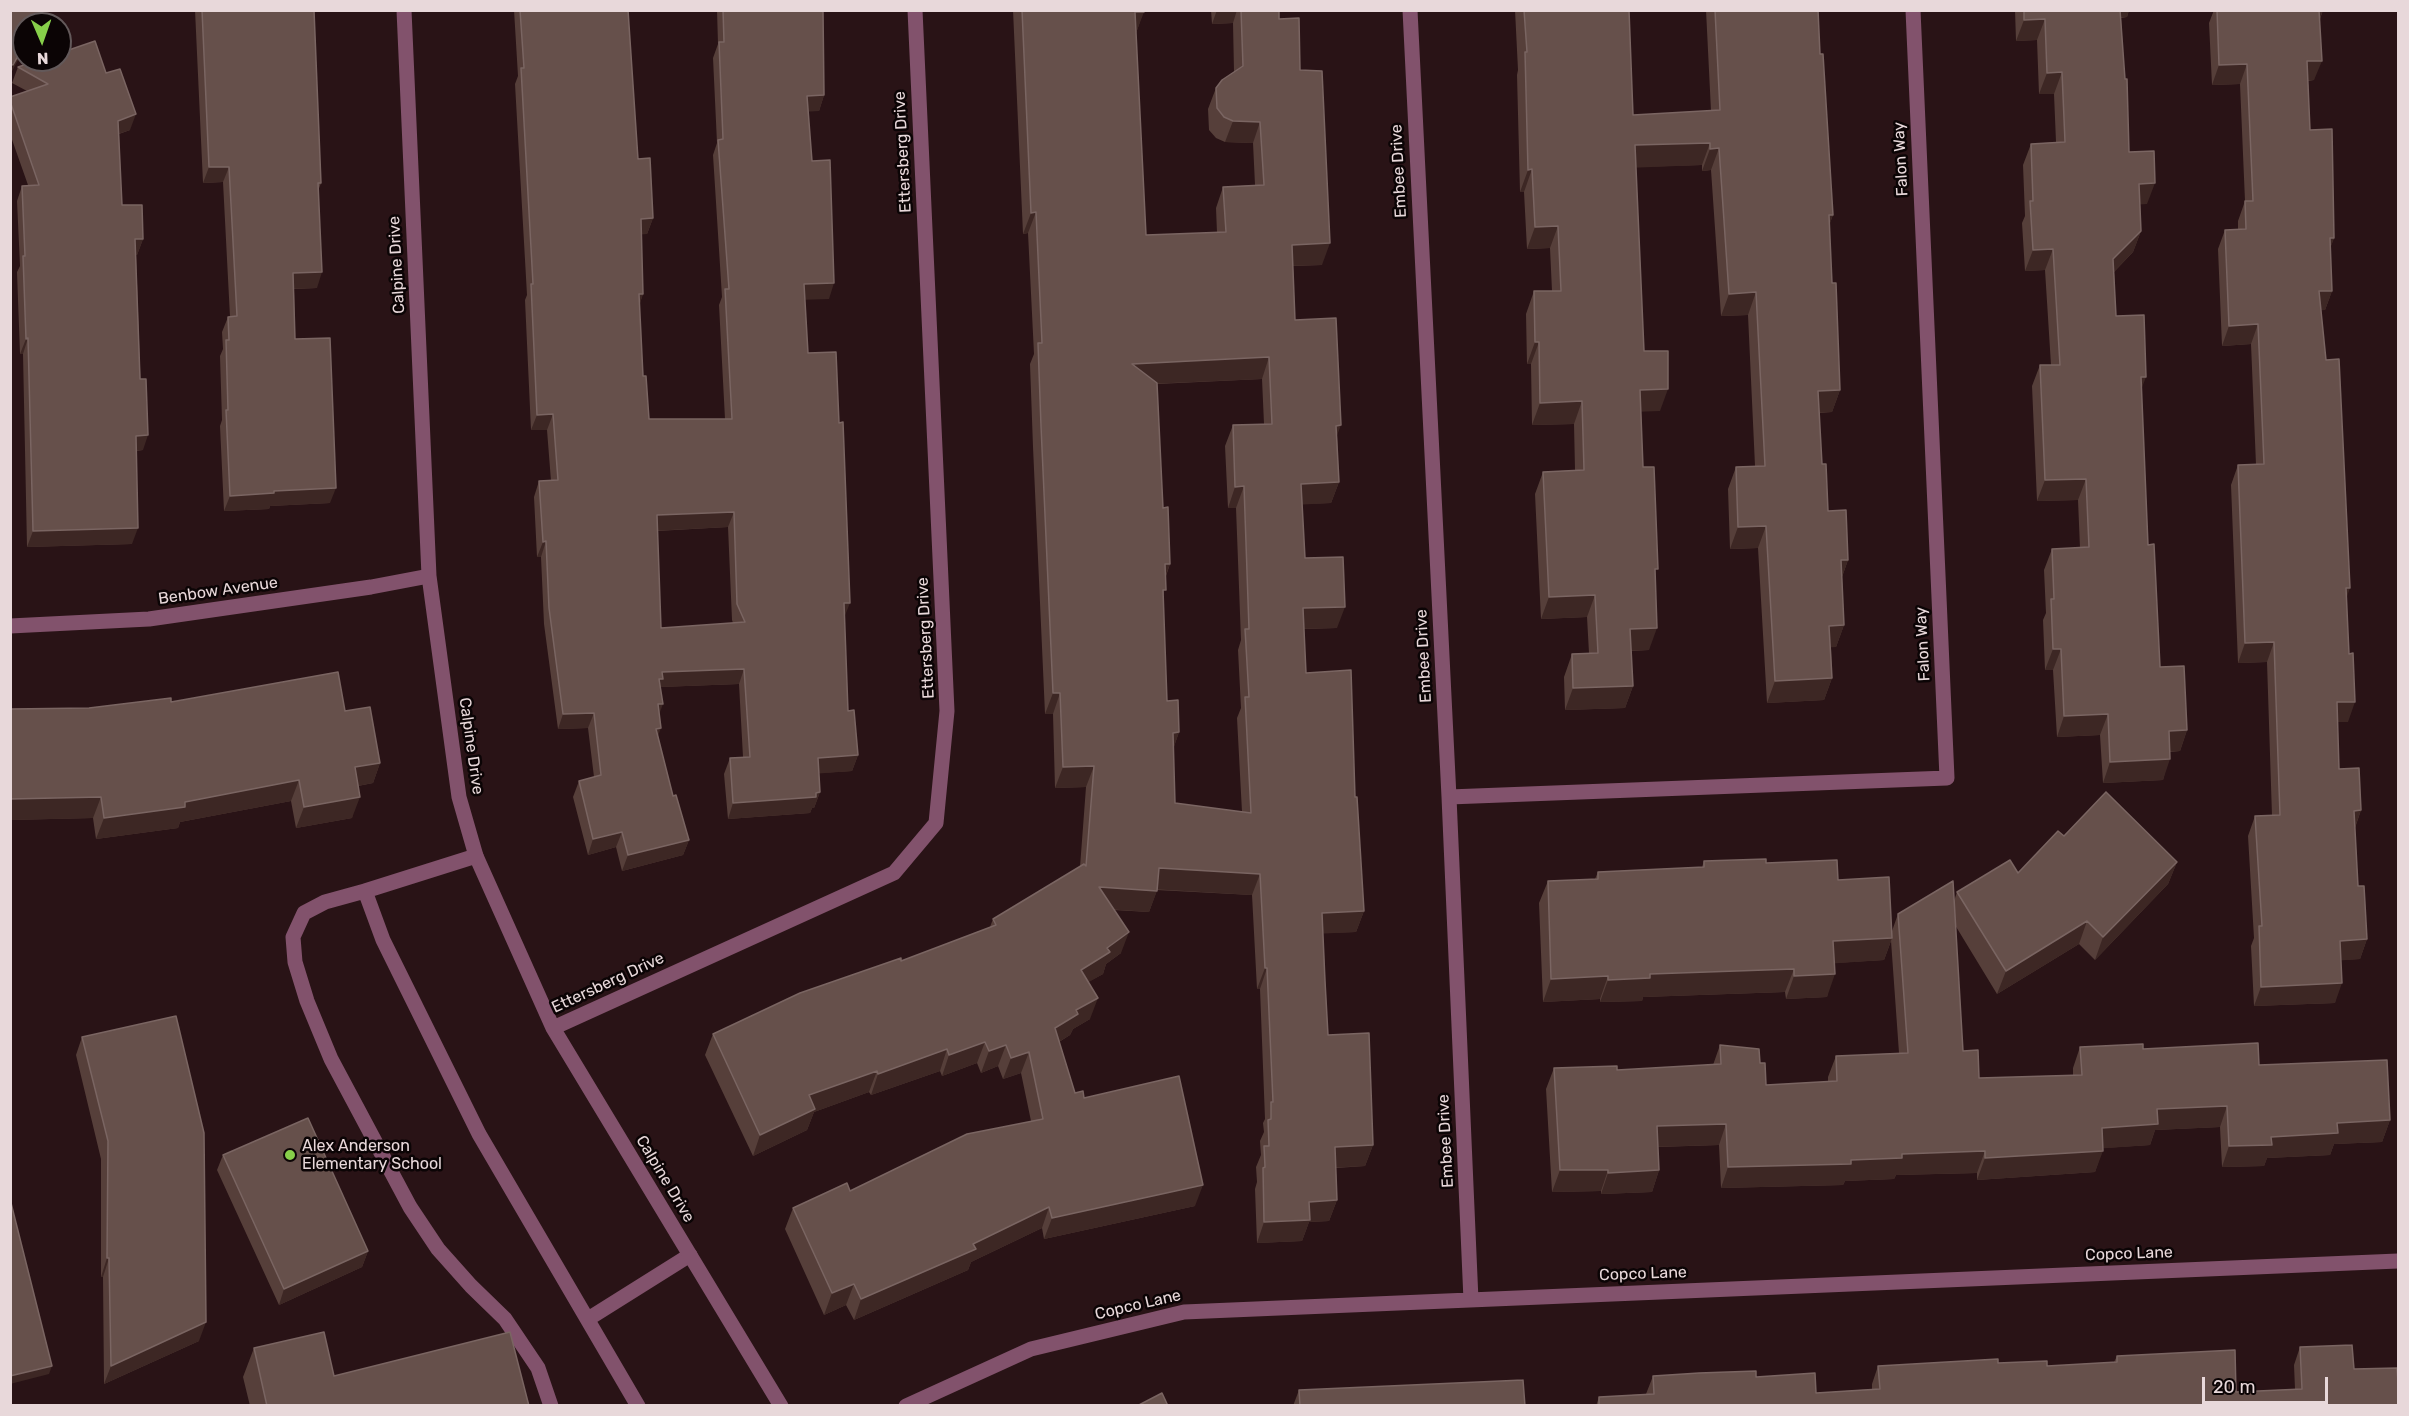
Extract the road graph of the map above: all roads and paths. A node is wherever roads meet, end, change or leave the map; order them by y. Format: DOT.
graph roads {
  1 [pos="404,10"];
  2 [pos="915,10"];
  3 [pos="1410,10"];
  4 [pos="1913,10"];
  5 [pos="429,576"];
  6 [pos="10,626"];
  7 [pos="1449,797"];
  8 [pos="476,856"];
  9 [pos="365,891"];
  10 [pos="553,1028"];
  11 [pos="690,1255"];
  12 [pos="2398,1261"];
  13 [pos="1471,1300"];
  14 [pos="588,1319"];
  15 [pos="551,1406"];
  16 [pos="638,1406"];
  17 [pos="781,1406"];
  18 [pos="906,1406"];
  1 -- 5 [label="street, Calpine Drive"];
  2 -- 10 [label="street, Ettersberg Drive"];
  3 -- 7 [label="street, Embee Drive"];
  4 -- 7 [label="street, Falon Way"];
  5 -- 6 [label="street, Benbow Avenue"];
  5 -- 8 [label="street, Calpine Drive"];
  7 -- 13 [label="street, Embee Drive"];
  8 -- 9 [label="street"];
  8 -- 10 [label="street, Calpine Drive"];
  9 -- 14 [label="street"];
  9 -- 15 [label="street"];
  10 -- 11 [label="street, Calpine Drive"];
  11 -- 14 [label="street"];
  11 -- 17 [label="street, Calpine Drive"];
  12 -- 13 [label="street, Copco Lane"];
  13 -- 18 [label="street, Copco Lane"];
  14 -- 16 [label="street"];
}
